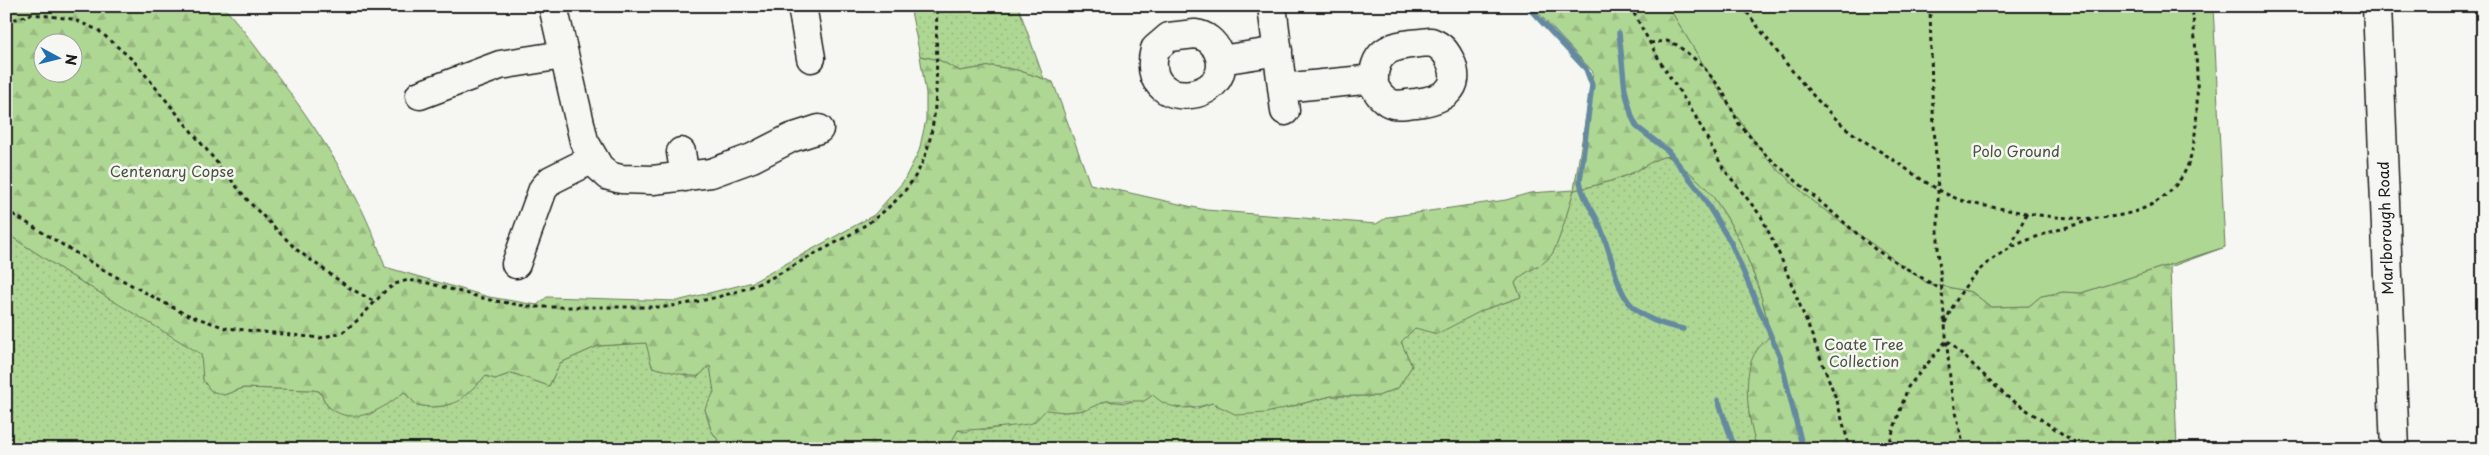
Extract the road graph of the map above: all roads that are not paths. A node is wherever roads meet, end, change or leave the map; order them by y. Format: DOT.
graph roads {
  1 [pos="553,6"];
  2 [pos="802,6"];
  3 [pos="1272,6"];
  4 [pos="2377,6"];
  5 [pos="1278,51"];
  6 [pos="563,55"];
  7 [pos="811,58"];
  8 [pos="1221,60"];
  9 [pos="1374,79"];
  10 [pos="420,95"];
  11 [pos="819,129"];
  12 [pos="593,159"];
  13 [pos="516,264"];
  14 [pos="2395,449"];
  1 -- 6 [label="street"];
  2 -- 7 [label="street"];
  3 -- 5 [label="street"];
  4 -- 14 [label="street, Marlborough Road"];
  5 -- 8 [label="street"];
  5 -- 9 [label="street"];
  6 -- 10 [label="street"];
  6 -- 12 [label="street"];
  11 -- 12 [label="street"];
  12 -- 13 [label="street"];
}
